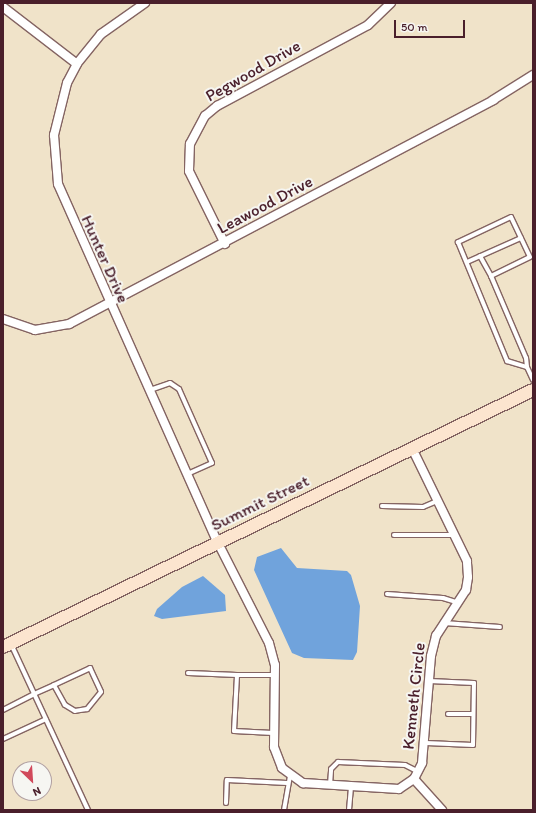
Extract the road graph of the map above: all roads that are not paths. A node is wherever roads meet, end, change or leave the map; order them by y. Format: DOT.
graph roads {
  1 [pos="145,3"];
  2 [pos="391,3"];
  3 [pos="3,7"];
  4 [pos="77,64"];
  5 [pos="533,75"];
  6 [pos="521,238"];
  7 [pos="224,244"];
  8 [pos="480,256"];
  9 [pos="466,262"];
  10 [pos="491,276"];
  11 [pos="110,305"];
  12 [pos="3,319"];
  13 [pos="527,367"];
  14 [pos="533,380"];
  15 [pos="150,390"];
  16 [pos="533,390"];
  17 [pos="412,448"];
  18 [pos="187,474"];
  19 [pos="438,501"];
  20 [pos="382,506"];
  21 [pos="394,535"];
  22 [pos="455,535"];
  23 [pos="218,543"];
  24 [pos="387,594"];
  25 [pos="456,602"];
  26 [pos="443,623"];
  27 [pos="500,627"];
  28 [pos="7,646"];
  29 [pos="188,673"];
  30 [pos="237,675"];
  31 [pos="275,676"];
  32 [pos="429,681"];
  33 [pos="54,685"];
  34 [pos="34,694"];
  35 [pos="3,710"];
  36 [pos="448,714"];
  37 [pos="473,714"];
  38 [pos="46,719"];
  39 [pos="273,734"];
  40 [pos="3,739"];
  41 [pos="426,743"];
  42 [pos="416,775"];
  43 [pos="289,780"];
  44 [pos="330,787"];
  45 [pos="351,788"];
  46 [pos="226,803"];
  47 [pos="88,810"];
  48 [pos="284,810"];
  49 [pos="349,810"];
  50 [pos="442,810"];
  1 -- 4 [label="street, Hunter Drive"];
  2 -- 7 [label="street, Pegwood Drive"];
  3 -- 4 [label="street"];
  4 -- 11 [label="street, Hunter Drive"];
  5 -- 7 [label="street, Leawood Drive"];
  6 -- 8 [label="lane"];
  6 -- 9 [label="lane"];
  6 -- 10 [label="lane"];
  7 -- 11 [label="street, Leawood Drive"];
  8 -- 9 [label="lane"];
  8 -- 10 [label="lane"];
  9 -- 13 [label="lane"];
  10 -- 13 [label="lane"];
  11 -- 12 [label="street, Leawood Drive"];
  11 -- 15 [label="street, Hunter Drive"];
  13 -- 14 [label="lane"];
  15 -- 18 [label="street, Hunter Drive"];
  15 -- 18 [label="lane"];
  16 -- 17 [label="main road, Summit Street"];
  17 -- 19 [label="street, Kenneth Circle"];
  17 -- 23 [label="main road, Summit Street"];
  18 -- 23 [label="street, Hunter Drive"];
  19 -- 20 [label="lane"];
  19 -- 22 [label="street, Kenneth Circle"];
  21 -- 22 [label="lane"];
  22 -- 25 [label="street, Kenneth Circle"];
  23 -- 28 [label="main road, Summit Street"];
  23 -- 31 [label="street"];
  24 -- 25 [label="lane"];
  25 -- 26 [label="street, Kenneth Circle"];
  26 -- 27 [label="lane"];
  26 -- 32 [label="street, Kenneth Circle"];
  28 -- 34 [label="lane"];
  29 -- 30 [label="lane"];
  30 -- 31 [label="lane"];
  30 -- 39 [label="lane"];
  31 -- 39 [label="street"];
  32 -- 37 [label="lane"];
  32 -- 41 [label="street, Kenneth Circle"];
  33 -- 33 [label="lane"];
  33 -- 34 [label="lane"];
  34 -- 35 [label="lane"];
  34 -- 38 [label="lane"];
  36 -- 37 [label="lane"];
  37 -- 41 [label="lane"];
  38 -- 40 [label="lane"];
  38 -- 47 [label="lane"];
  39 -- 43 [label="street"];
  41 -- 42 [label="street, Kenneth Circle"];
  42 -- 44 [label="lane"];
  42 -- 45 [label="street"];
  42 -- 50 [label="street"];
  43 -- 44 [label="street"];
  43 -- 46 [label="lane"];
  43 -- 48 [label="lane"];
  44 -- 45 [label="street"];
  45 -- 49 [label="lane"];
}
